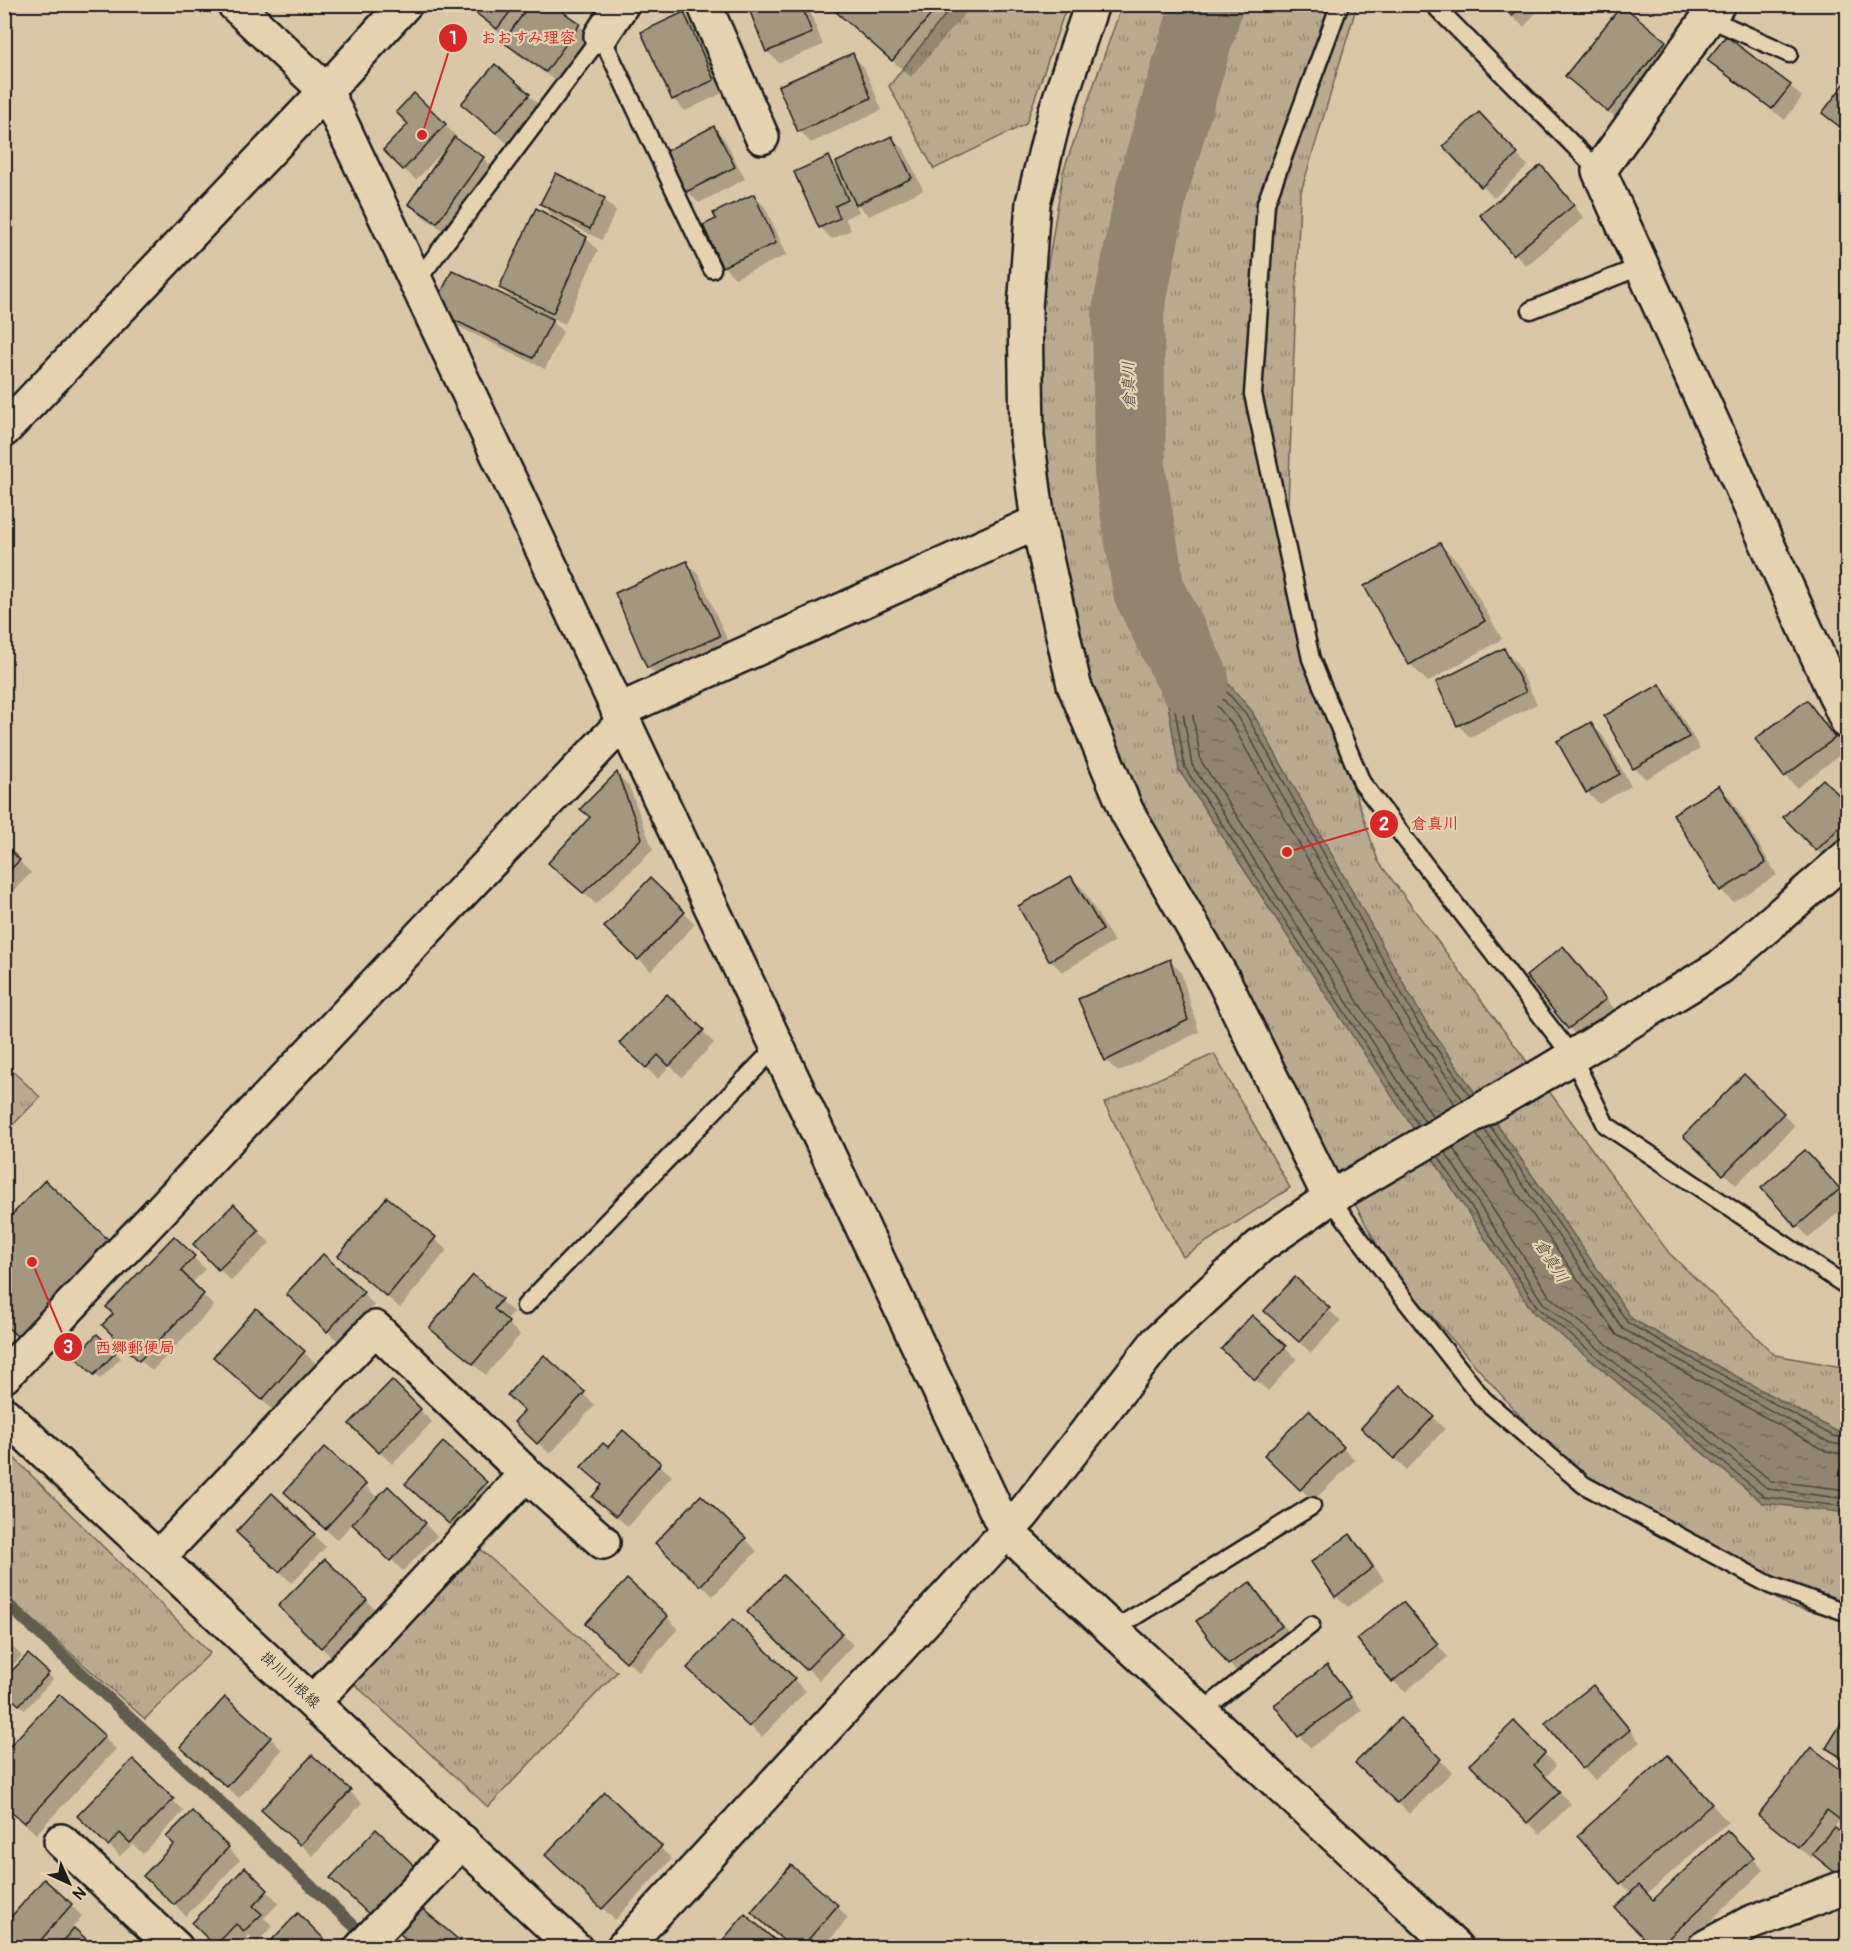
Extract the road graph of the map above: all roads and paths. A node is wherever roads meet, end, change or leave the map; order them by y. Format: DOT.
graph roads {
  1 [pos="234,4"];
  2 [pos="405,4"];
  3 [pos="622,4"];
  4 [pos="704,4"];
  5 [pos="1092,4"];
  6 [pos="1340,4"];
  7 [pos="1433,4"];
  8 [pos="1713,11"];
  9 [pos="601,36"];
  10 [pos="1789,54"];
  11 [pos="326,91"];
  12 [pos="762,136"];
  13 [pos="1599,171"];
  14 [pos="1642,266"];
  15 [pos="712,269"];
  16 [pos="416,282"];
  17 [pos="1531,310"];
  18 [pos="4,430"];
  19 [pos="1038,522"];
  20 [pos="621,716"];
  21 [pos="1848,723"];
  22 [pos="1848,856"];
  23 [pos="777,1046"];
  24 [pos="1559,1064"];
  25 [pos="1340,1192"];
  26 [pos="1848,1287"];
  27 [pos="525,1305"];
  28 [pos="4,1376"];
  29 [pos="4,1414"];
  30 [pos="526,1474"];
  31 [pos="1312,1506"];
  32 [pos="1006,1531"];
  33 [pos="603,1542"];
  34 [pos="158,1558"];
  35 [pos="1848,1613"];
  36 [pos="1311,1625"];
  37 [pos="1113,1629"];
  38 [pos="313,1702"];
  39 [pos="1202,1711"];
  40 [pos="61,1841"];
  41 [pos="462,1841"];
  42 [pos="1848,1886"];
  43 [pos="369,1938"];
  44 [pos="176,1947"];
  45 [pos="575,1947"];
  46 [pos="623,1947"];
  47 [pos="1456,1947"];
  48 [pos="1704,1947"];
  1 -- 11 [label="street"];
  2 -- 11 [label="street"];
  3 -- 9 [label="street"];
  4 -- 12 [label="street"];
  5 -- 19 [label="street"];
  6 -- 24 [label="lane"];
  7 -- 13 [label="lane"];
  8 -- 10 [label="lane"];
  8 -- 13 [label="street"];
  9 -- 15 [label="lane"];
  9 -- 16 [label="lane"];
  11 -- 16 [label="street"];
  11 -- 18 [label="street"];
  13 -- 14 [label="street"];
  14 -- 17 [label="lane"];
  14 -- 21 [label="street"];
  16 -- 20 [label="street"];
  19 -- 20 [label="street"];
  19 -- 25 [label="street"];
  20 -- 23 [label="street"];
  20 -- 28 [label="street"];
  22 -- 24 [label="street"];
  23 -- 27 [label="lane"];
  23 -- 32 [label="street"];
  24 -- 25 [label="street"];
  24 -- 26 [label="lane"];
  25 -- 32 [label="street"];
  25 -- 35 [label="lane"];
  29 -- 34 [label="street, 掛川川根線"];
  30 -- 33 [label="street"];
  30 -- 34 [label="street"];
  30 -- 38 [label="street"];
  31 -- 37 [label="lane"];
  32 -- 37 [label="street"];
  32 -- 46 [label="street"];
  34 -- 38 [label="street, 掛川川根線"];
  36 -- 39 [label="lane"];
  37 -- 39 [label="street"];
  38 -- 41 [label="street, 掛川川根線"];
  39 -- 47 [label="street"];
  40 -- 44 [label="street"];
  41 -- 43 [label="street"];
  41 -- 45 [label="street, 掛川川根線"];
  42 -- 48 [label="street"];
}
